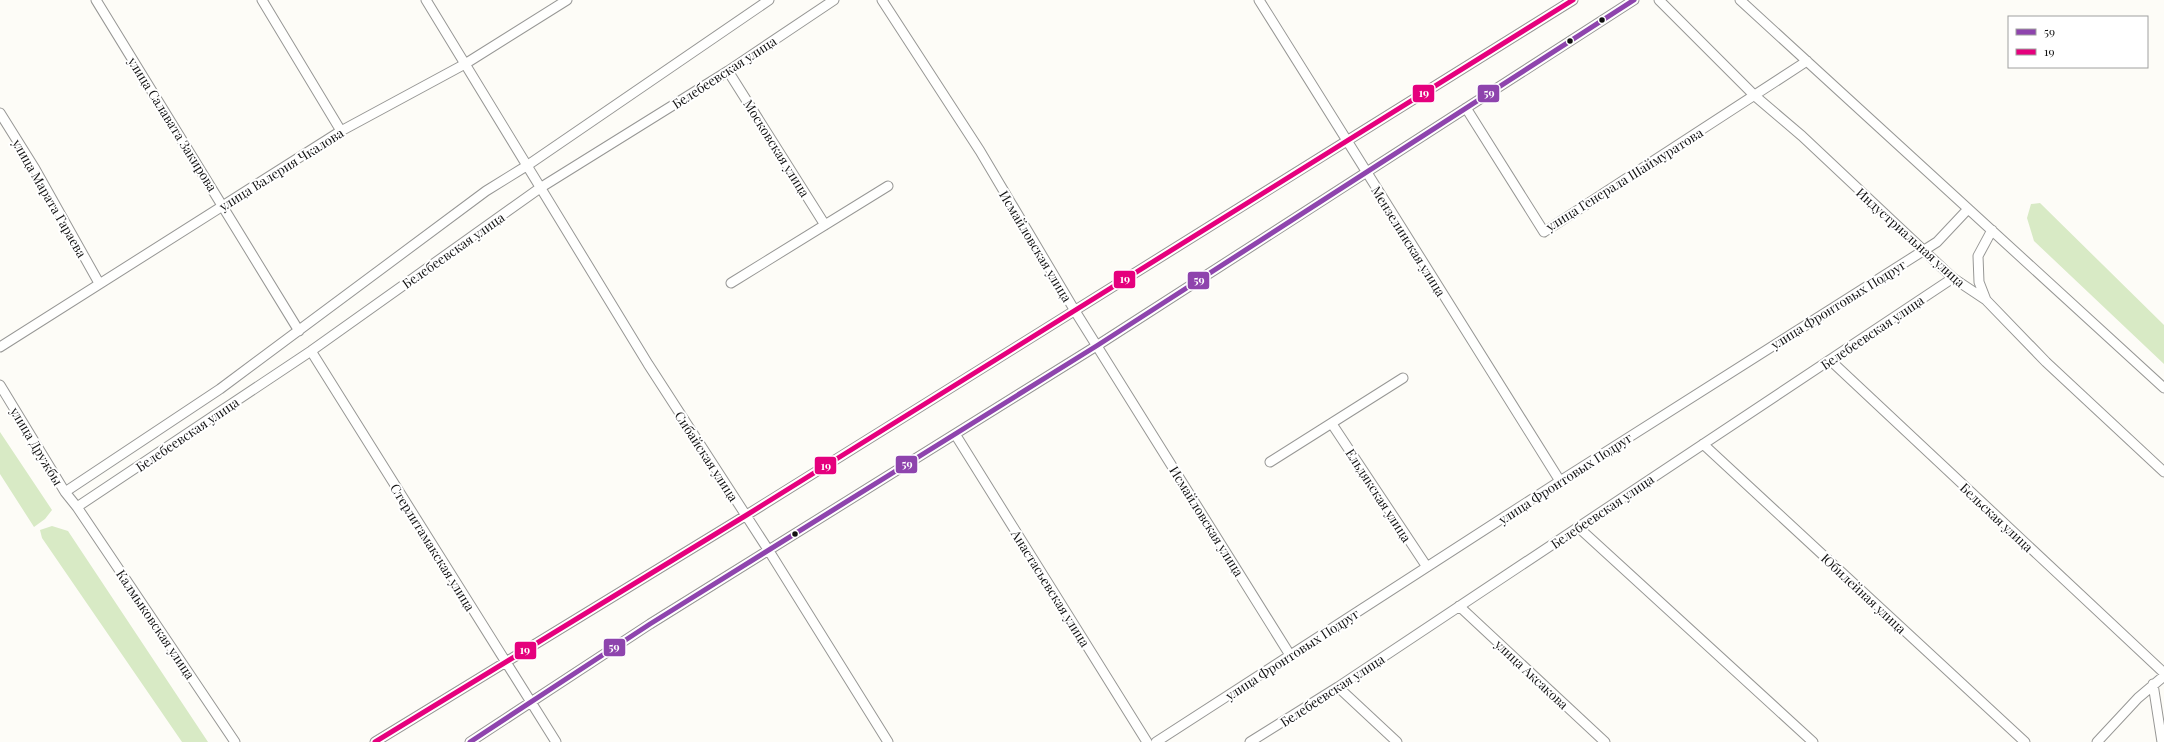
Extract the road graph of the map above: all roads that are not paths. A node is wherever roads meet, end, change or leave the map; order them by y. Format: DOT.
graph roads {
  1 [pos="96,0"];
  2 [pos="262,0"];
  3 [pos="426,0"];
  4 [pos="567,0"];
  5 [pos="834,0"];
  6 [pos="882,0"];
  7 [pos="1259,0"];
  8 [pos="1573,0"];
  9 [pos="1634,0"];
  10 [pos="1659,0"];
  11 [pos="1740,0"];
  12 [pos="763,2"];
  13 [pos="1807,61"];
  14 [pos="465,64"];
  15 [pos="728,71"];
  16 [pos="1755,96"];
  17 [pos="1466,108"];
  18 [pos="0,113"];
  19 [pos="341,131"];
  20 [pos="1345,140"];
  21 [pos="528,165"];
  22 [pos="1366,172"];
  23 [pos="888,186"];
  24 [pos="540,188"];
  25 [pos="223,205"];
  26 [pos="1968,209"];
  27 [pos="825,225"];
  28 [pos="1992,230"];
  29 [pos="1924,250"];
  30 [pos="1953,278"];
  31 [pos="99,283"];
  32 [pos="731,283"];
  33 [pos="1986,300"];
  34 [pos="1075,310"];
  35 [pos="299,331"];
  36 [pos="1098,345"];
  37 [pos="0,347"];
  38 [pos="311,351"];
  39 [pos="1830,360"];
  40 [pos="1403,378"];
  41 [pos="0,385"];
  42 [pos="2164,388"];
  43 [pos="1332,424"];
  44 [pos="955,434"];
  45 [pos="1703,444"];
  46 [pos="1270,462"];
  47 [pos="2164,472"];
  48 [pos="1560,481"];
  49 [pos="65,492"];
  50 [pos="77,507"];
  51 [pos="745,516"];
  52 [pos="1578,527"];
  53 [pos="769,551"];
  54 [pos="1427,567"];
  55 [pos="1459,606"];
  56 [pos="1290,655"];
  57 [pos="505,661"];
  58 [pos="2164,675"];
  59 [pos="2153,684"];
  60 [pos="1338,687"];
  61 [pos="532,703"];
  62 [pos="235,742"];
  63 [pos="375,742"];
  64 [pos="470,742"];
  65 [pos="556,742"];
  66 [pos="888,742"];
  67 [pos="1147,742"];
  68 [pos="1156,742"];
  69 [pos="1250,742"];
  70 [pos="1397,742"];
  71 [pos="1605,742"];
  72 [pos="1813,742"];
  73 [pos="2025,742"];
  74 [pos="2097,742"];
  75 [pos="2162,742"];
  1 -- 25 [label="street, улица Салавата Закирова"];
  2 -- 19 [label="street"];
  3 -- 14 [label="street, Сибайская улица"];
  4 -- 14 [label="street, улица Валерия Чкалова"];
  5 -- 15 [label="street, Белебеевская улица"];
  6 -- 34 [label="street, Исмайловская улица"];
  7 -- 20 [label="street, Мензелинская улица"];
  8 -- 20 [label="street"];
  9 -- 17 [label="street"];
  10 -- 16 [label="street, Индустриальная улица"];
  11 -- 13 [label="street"];
  12 -- 21 [label="street, Белебеевская улица"];
  13 -- 16 [label="street, улица Генерала Шаймуратова"];
  13 -- 26 [label="street"];
  14 -- 19 [label="street, улица Валерия Чкалова"];
  14 -- 21 [label="street, Сибайская улица"];
  15 -- 24 [label="street, Белебеевская улица"];
  15 -- 27 [label="street, Московская улица"];
  16 -- 17 [label="street, улица Генерала Шаймуратова"];
  16 -- 29 [label="street, Индустриальная улица"];
  17 -- 22 [label="street"];
  18 -- 31 [label="street, улица Марата Гараева"];
  19 -- 25 [label="street, улица Валерия Чкалова"];
  20 -- 22 [label="street, Мензелинская улица"];
  20 -- 34 [label="street"];
  21 -- 24 [label="street, Сибайская улица"];
  21 -- 35 [label="street, Белебеевская улица"];
  22 -- 36 [label="street"];
  22 -- 48 [label="street, Мензелинская улица"];
  23 -- 27 [label="street"];
  24 -- 38 [label="street, Белебеевская улица"];
  24 -- 51 [label="street, Сибайская улица"];
  25 -- 31 [label="street, улица Валерия Чкалова"];
  25 -- 35 [label="street, улица Салавата Закирова"];
  26 -- 28 [label="street"];
  26 -- 29 [label="street, улица Фронтовых Подруг"];
  27 -- 32 [label="street"];
  28 -- 33 [label="street"];
  28 -- 42 [label="street"];
  29 -- 30 [label="street, Индустриальная улица"];
  29 -- 48 [label="street, улица Фронтовых Подруг"];
  30 -- 33 [label="street, Индустриальная улица"];
  30 -- 39 [label="street, Белебеевская улица"];
  31 -- 37 [label="street, улица Валерия Чкалова"];
  33 -- 47 [label="street, Индустриальная улица"];
  34 -- 36 [label="street, Исмайловская улица"];
  34 -- 51 [label="street"];
  35 -- 49 [label="street, Белебеевская улица"];
  36 -- 44 [label="street"];
  36 -- 56 [label="street, Исмайловская улица"];
  38 -- 50 [label="street, Белебеевская улица"];
  38 -- 57 [label="street, Стерлитамакская улица"];
  39 -- 45 [label="street, Белебеевская улица"];
  39 -- 58 [label="street, Бельская улица"];
  40 -- 43 [label="street"];
  41 -- 49 [label="street, улица Дружбы"];
  43 -- 46 [label="street"];
  43 -- 54 [label="street, Ельдякская улица"];
  44 -- 53 [label="street"];
  44 -- 67 [label="street, Анастасьевская улица"];
  45 -- 52 [label="street, Белебеевская улица"];
  45 -- 73 [label="street, Юбилейная улица"];
  48 -- 54 [label="street, улица Фронтовых Подруг"];
  49 -- 50 [label="street, улица Дружбы"];
  50 -- 62 [label="street, Калмыковская улица"];
  51 -- 53 [label="street, Сибайская улица"];
  51 -- 57 [label="street"];
  52 -- 55 [label="street, Белебеевская улица"];
  52 -- 72 [label="street"];
  53 -- 61 [label="street"];
  53 -- 66 [label="street, Сибайская улица"];
  54 -- 56 [label="street, улица Фронтовых Подруг"];
  55 -- 60 [label="street, Белебеевская улица"];
  55 -- 71 [label="street, улица Аксакова"];
  56 -- 68 [label="street, улица Фронтовых Подруг"];
  57 -- 61 [label="street, Стерлитамакская улица"];
  57 -- 63 [label="street"];
  58 -- 59 [label="street"];
  59 -- 74 [label="street"];
  59 -- 75 [label="street"];
  60 -- 69 [label="street, Белебеевская улица"];
  60 -- 70 [label="street"];
  61 -- 64 [label="street"];
  61 -- 65 [label="street, Стерлитамакская улица"];
}
